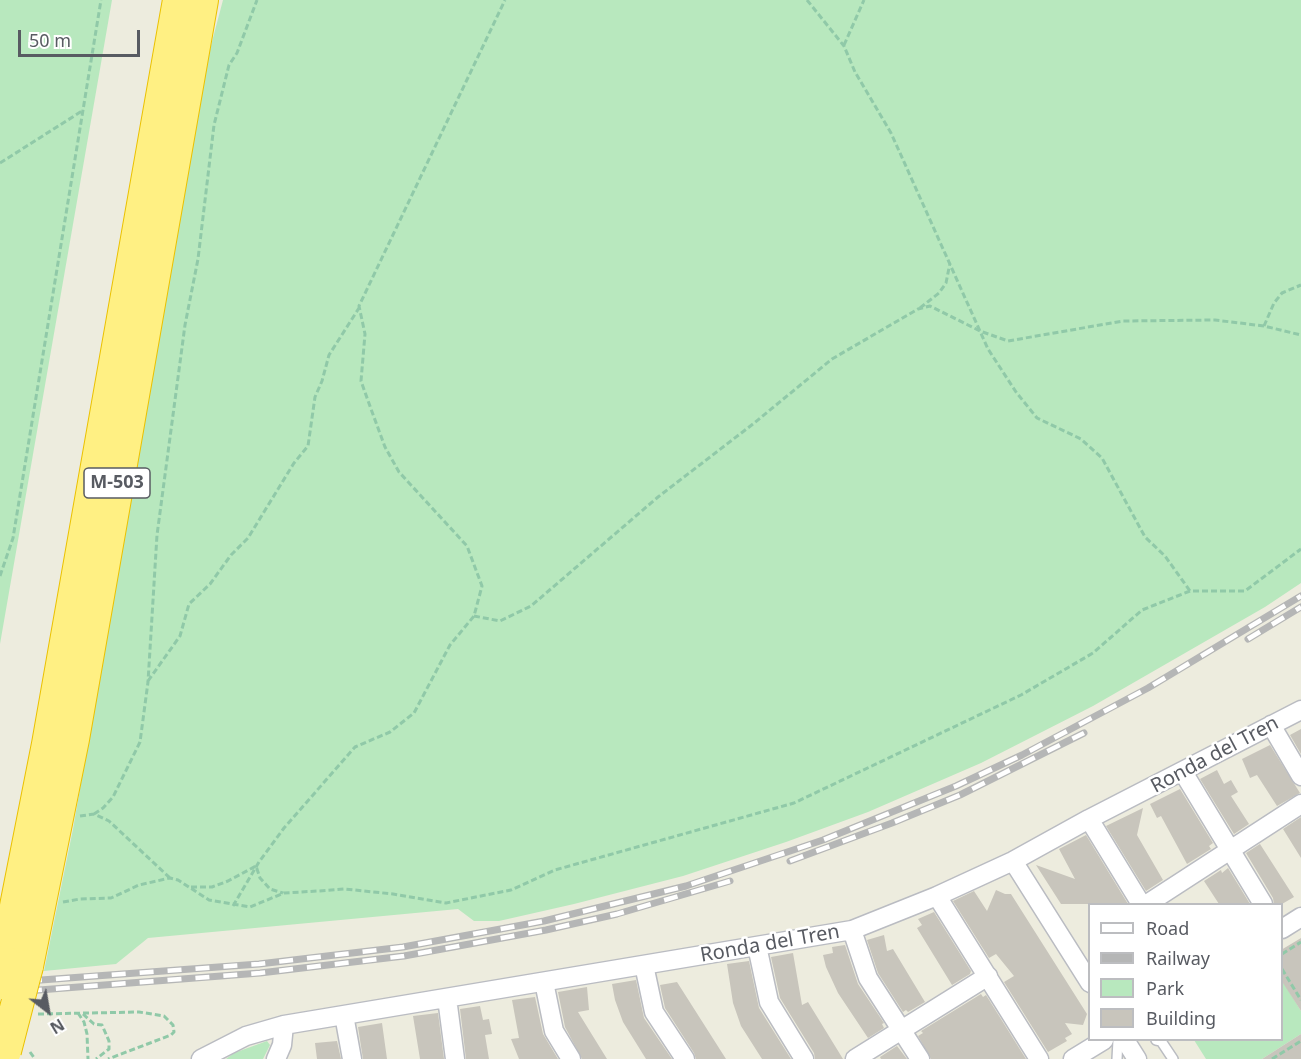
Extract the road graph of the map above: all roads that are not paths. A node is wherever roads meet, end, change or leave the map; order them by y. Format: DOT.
graph roads {
  1 [pos="179,0"];
  2 [pos="202,0"];
  3 [pos="1301,710"];
  4 [pos="1270,725"];
  5 [pos="1183,772"];
  6 [pos="1301,776"];
  7 [pos="1301,804"];
  8 [pos="1089,819"];
  9 [pos="1230,850"];
  10 [pos="1013,861"];
  11 [pos="937,896"];
  12 [pos="1140,903"];
  13 [pos="1149,903"];
  14 [pos="1262,903"];
  15 [pos="1301,917"];
  16 [pos="1283,928"];
  17 [pos="852,930"];
  18 [pos="757,946"];
  19 [pos="644,965"];
  20 [pos="11,970"];
  21 [pos="988,976"];
  22 [pos="1088,981"];
  23 [pos="544,982"];
  24 [pos="447,998"];
  25 [pos="344,1015"];
  26 [pos="284,1025"];
  27 [pos="901,1030"];
  28 [pos="1102,1041"];
  29 [pos="1118,1041"];
  30 [pos="1126,1041"];
  31 [pos="1161,1041"];
  32 [pos="4,1055"];
  33 [pos="202,1059"];
  34 [pos="276,1059"];
  35 [pos="352,1059"];
  36 [pos="455,1059"];
  37 [pos="571,1059"];
  38 [pos="685,1059"];
  39 [pos="804,1059"];
  40 [pos="855,1059"];
  41 [pos="920,1059"];
  42 [pos="1039,1059"];
  43 [pos="1073,1059"];
  44 [pos="1117,1059"];
  45 [pos="1137,1059"];
  46 [pos="1173,1059"];
  1 -- 20 [label="highway, M-503"];
  2 -- 20 [label="highway, M-503"];
  3 -- 4 [label="street, Ronda del Tren"];
  4 -- 5 [label="street, Ronda del Tren"];
  4 -- 6 [label="street"];
  5 -- 8 [label="street, Ronda del Tren"];
  5 -- 9 [label="street"];
  7 -- 9 [label="street"];
  8 -- 10 [label="street, Ronda del Tren"];
  8 -- 12 [label="street"];
  9 -- 13 [label="street"];
  9 -- 14 [label="street"];
  10 -- 11 [label="street, Ronda del Tren"];
  10 -- 22 [label="street"];
  11 -- 17 [label="street, Ronda del Tren"];
  11 -- 21 [label="street"];
  15 -- 16 [label="street"];
  17 -- 18 [label="street, Ronda del Tren"];
  17 -- 27 [label="street"];
  18 -- 19 [label="street, Ronda del Tren"];
  18 -- 39 [label="street"];
  19 -- 23 [label="street, Ronda del Tren"];
  19 -- 38 [label="street"];
  20 -- 32 [label="highway, M-503, bridge"];
  21 -- 27 [label="street"];
  21 -- 42 [label="street"];
  23 -- 24 [label="street, Ronda del Tren"];
  23 -- 37 [label="street"];
  24 -- 25 [label="street, Ronda del Tren"];
  24 -- 36 [label="street"];
  25 -- 26 [label="street, Ronda del Tren"];
  25 -- 35 [label="street"];
  26 -- 33 [label="street, Ronda del Tren"];
  26 -- 34 [label="street"];
  27 -- 40 [label="street"];
  27 -- 41 [label="street"];
  28 -- 43 [label="street"];
  29 -- 44 [label="lane"];
  30 -- 45 [label="street"];
  31 -- 46 [label="lane"];
}
